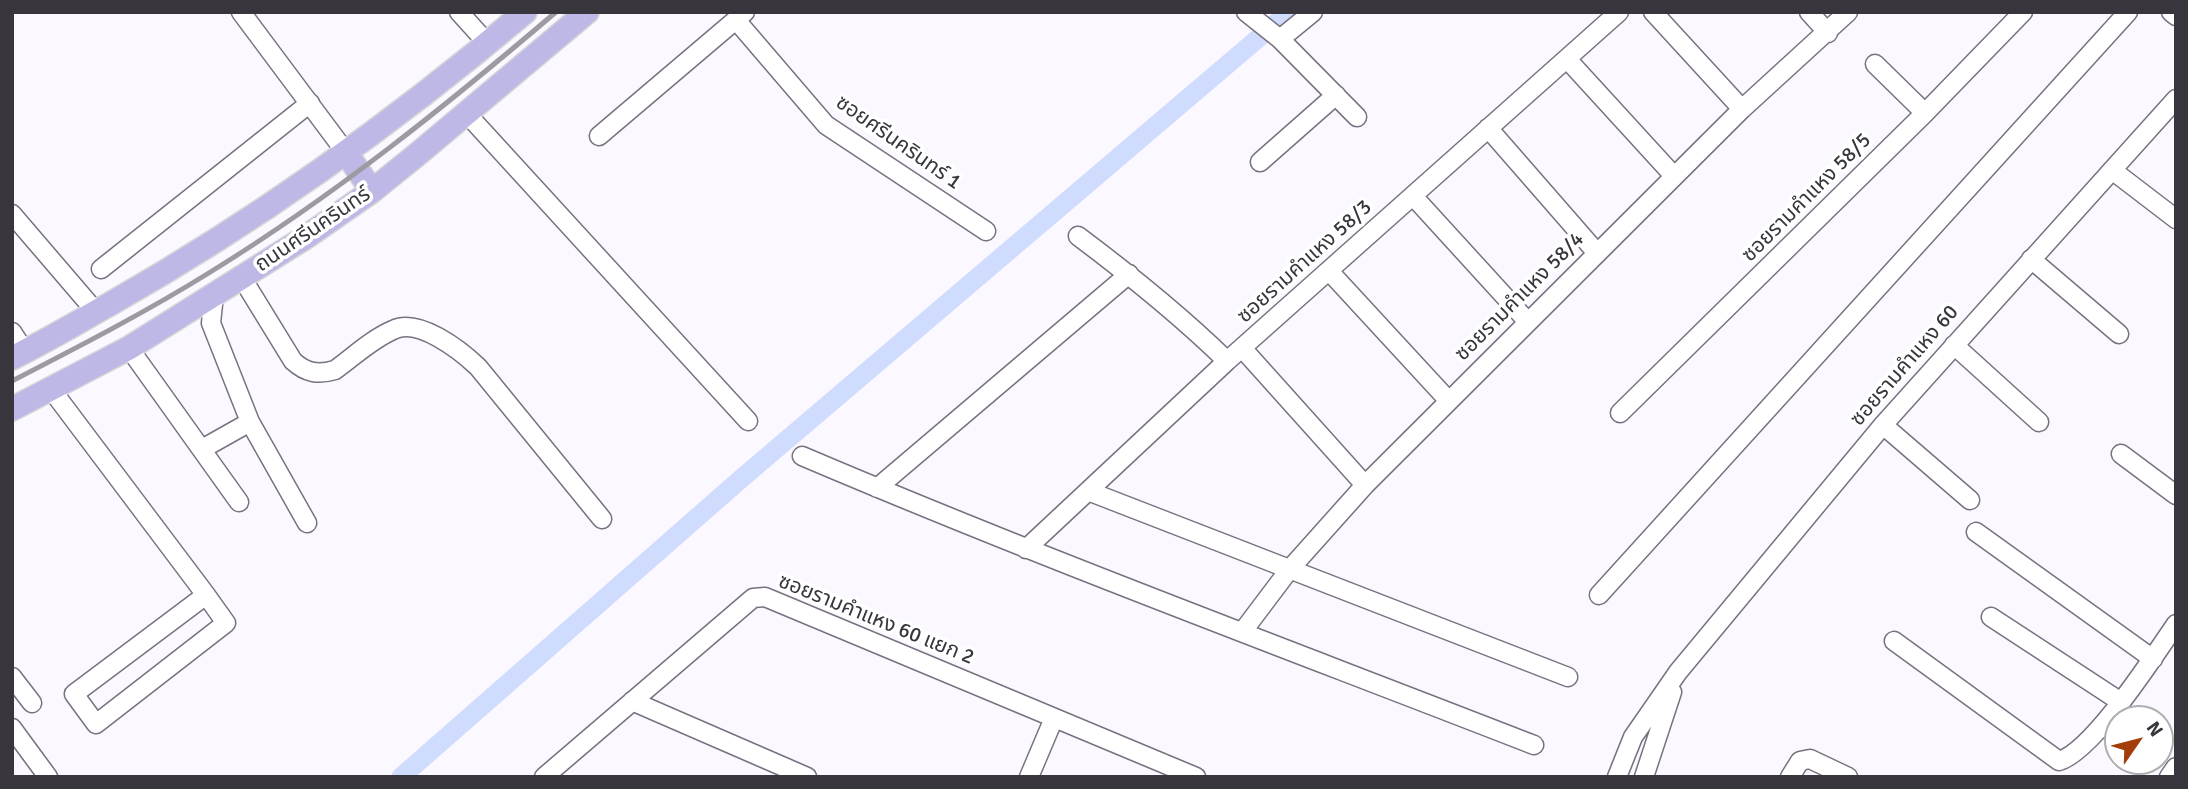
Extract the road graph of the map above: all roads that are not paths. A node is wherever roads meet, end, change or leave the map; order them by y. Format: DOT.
graph roads {
  1 [pos="241,12"];
  2 [pos="459,12"];
  3 [pos="525,12"];
  4 [pos="587,12"];
  5 [pos="1313,12"];
  6 [pos="1619,12"];
  7 [pos="1653,12"];
  8 [pos="1809,12"];
  9 [pos="1848,12"];
  10 [pos="2023,12"];
  11 [pos="2128,12"];
  12 [pos="2171,12"];
  13 [pos="741,16"];
  14 [pos="2176,16"];
  15 [pos="1252,17"];
  16 [pos="1828,33"];
  17 [pos="1277,36"];
  18 [pos="488,44"];
  19 [pos="1567,59"];
  20 [pos="1875,64"];
  21 [pos="1336,95"];
  22 [pos="2176,99"];
  23 [pos="310,103"];
  24 [pos="1742,109"];
  25 [pos="1924,113"];
  26 [pos="467,114"];
  27 [pos="1357,117"];
  28 [pos="1488,128"];
  29 [pos="599,136"];
  30 [pos="347,154"];
  31 [pos="1260,162"];
  32 [pos="2112,170"];
  33 [pos="1674,176"];
  34 [pos="372,191"];
  35 [pos="1413,196"];
  36 [pos="12,214"];
  37 [pos="2176,219"];
  38 [pos="986,231"];
  39 [pos="1078,236"];
  40 [pos="1597,253"];
  41 [pos="2031,259"];
  42 [pos="101,269"];
  43 [pos="1329,271"];
  44 [pos="1129,274"];
  45 [pos="242,278"];
  46 [pos="214,295"];
  47 [pos="96,312"];
  48 [pos="1528,322"];
  49 [pos="2119,334"];
  50 [pos="1954,345"];
  51 [pos="16,347"];
  52 [pos="130,348"];
  53 [pos="1242,348"];
  54 [pos="1227,361"];
  55 [pos="51,389"];
  56 [pos="1448,400"];
  57 [pos="12,409"];
  58 [pos="1620,413"];
  59 [pos="748,421"];
  60 [pos="250,422"];
  61 [pos="2039,422"];
  62 [pos="1883,425"];
  63 [pos="202,449"];
  64 [pos="2121,454"];
  65 [pos="802,456"];
  66 [pos="1365,485"];
  67 [pos="877,488"];
  68 [pos="1088,491"];
  69 [pos="2176,495"];
  70 [pos="1970,500"];
  71 [pos="239,502"];
  72 [pos="602,519"];
  73 [pos="307,523"];
  74 [pos="1976,532"];
  75 [pos="1026,549"];
  76 [pos="1289,570"];
  77 [pos="206,595"];
  78 [pos="1599,595"];
  79 [pos="1991,617"];
  80 [pos="2176,624"];
  81 [pos="1243,631"];
  82 [pos="1894,641"];
  83 [pos="2153,659"];
  84 [pos="1678,671"];
  85 [pos="12,677"];
  86 [pos="1569,677"];
  87 [pos="632,701"];
  88 [pos="2121,702"];
  89 [pos="32,703"];
  90 [pos="1054,718"];
  91 [pos="12,729"];
  92 [pos="1534,745"];
  93 [pos="2176,766"];
  94 [pos="48,777"];
  95 [pos="544,777"];
  96 [pos="807,777"];
  97 [pos="1029,777"];
  98 [pos="1196,777"];
  99 [pos="1617,777"];
  100 [pos="1644,777"];
  101 [pos="1790,777"];
  102 [pos="1848,777"];
  103 [pos="2169,777"];
  1 -- 23 [label="street"];
  2 -- 18 [label="street"];
  3 -- 18 [label="main road, ถนนศรีนครินทร์"];
  4 -- 26 [label="main road, ถนนศรีนครินทร์"];
  5 -- 17 [label="street"];
  6 -- 19 [label="street, ซอยรามคำแหง 58/3"];
  7 -- 24 [label="street"];
  8 -- 16 [label="street"];
  9 -- 16 [label="street, ซอยรามคำแหง 58/4"];
  10 -- 25 [label="street, ซอยรามคำแหง 58/5"];
  11 -- 78 [label="street"];
  12 -- 14 [label="street"];
  13 -- 29 [label="street, ซอยศรีนครินทร์ 1"];
  13 -- 38 [label="street, ซอยศรีนครินทร์ 1"];
  15 -- 17 [label="street"];
  16 -- 24 [label="street, ซอยรามคำแหง 58/4"];
  17 -- 21 [label="street"];
  18 -- 30 [label="main road, ถนนศรีนครินทร์"];
  19 -- 28 [label="street, ซอยรามคำแหง 58/3"];
  19 -- 33 [label="street"];
  20 -- 25 [label="street"];
  21 -- 27 [label="street"];
  21 -- 31 [label="street"];
  22 -- 32 [label="street, ซอยรามคำแหง 60"];
  23 -- 30 [label="street"];
  23 -- 42 [label="street"];
  24 -- 33 [label="street, ซอยรามคำแหง 58/4"];
  25 -- 58 [label="street, ซอยรามคำแหง 58/5"];
  26 -- 34 [label="main road, ถนนศรีนครินทร์"];
  26 -- 59 [label="street"];
  28 -- 35 [label="street, ซอยรามคำแหง 58/3"];
  28 -- 40 [label="street"];
  30 -- 34 [label="main road"];
  30 -- 47 [label="main road, ถนนศรีนครินทร์"];
  32 -- 37 [label="street"];
  32 -- 41 [label="street, ซอยรามคำแหง 60"];
  33 -- 40 [label="street, ซอยรามคำแหง 58/4"];
  34 -- 45 [label="main road, ถนนศรีนครินทร์"];
  35 -- 43 [label="street, ซอยรามคำแหง 58/3"];
  35 -- 48 [label="street"];
  36 -- 47 [label="street"];
  39 -- 44 [label="street"];
  40 -- 48 [label="street, ซอยรามคำแหง 58/4"];
  41 -- 49 [label="street"];
  41 -- 50 [label="street, ซอยรามคำแหง 60"];
  43 -- 53 [label="street, ซอยรามคำแหง 58/3"];
  43 -- 56 [label="street"];
  44 -- 54 [label="street"];
  44 -- 67 [label="street"];
  45 -- 46 [label="main road, ถนนศรีนครินทร์"];
  45 -- 72 [label="street"];
  46 -- 52 [label="main road, ถนนศรีนครินทร์"];
  46 -- 60 [label="street"];
  47 -- 51 [label="main road, ถนนศรีนครินทร์"];
  48 -- 56 [label="street, ซอยรามคำแหง 58/4"];
  50 -- 61 [label="street"];
  50 -- 62 [label="street, ซอยรามคำแหง 60"];
  52 -- 55 [label="main road, ถนนศรีนครินทร์"];
  52 -- 63 [label="street"];
  53 -- 54 [label="street, ซอยรามคำแหง 58/3"];
  53 -- 66 [label="street"];
  54 -- 68 [label="street, ซอยรามคำแหง 58/3"];
  55 -- 57 [label="main road, ถนนศรีนครินทร์"];
  55 -- 77 [label="street"];
  56 -- 66 [label="street, ซอยรามคำแหง 58/4"];
  60 -- 63 [label="street"];
  60 -- 73 [label="street"];
  62 -- 70 [label="street"];
  62 -- 84 [label="street, ซอยรามคำแหง 60"];
  63 -- 71 [label="street"];
  64 -- 69 [label="street"];
  65 -- 67 [label="street"];
  66 -- 76 [label="street, ซอยรามคำแหง 58/4"];
  67 -- 75 [label="street"];
  68 -- 75 [label="street, ซอยรามคำแหง 58/3"];
  68 -- 76 [label="street"];
  74 -- 83 [label="street"];
  75 -- 81 [label="street"];
  76 -- 81 [label="street, ซอยรามคำแหง 58/4"];
  76 -- 86 [label="street"];
  77 -- 77 [label="street"];
  79 -- 88 [label="street"];
  80 -- 83 [label="street"];
  81 -- 92 [label="street"];
  82 -- 88 [label="street"];
  83 -- 88 [label="street"];
  84 -- 99 [label="street, ซอยรามคำแหง 60"];
  84 -- 100 [label="street, ซอยรามคำแหง 60"];
  85 -- 89 [label="street"];
  87 -- 90 [label="street, ซอยรามคำแหง 60 แยก 2"];
  87 -- 95 [label="street, ซอยรามคำแหง 60 แยก 2"];
  87 -- 96 [label="street"];
  90 -- 97 [label="street"];
  90 -- 98 [label="street, ซอยรามคำแหง 60 แยก 2"];
  91 -- 94 [label="street"];
  93 -- 103 [label="street"];
  101 -- 102 [label="street"];
}
